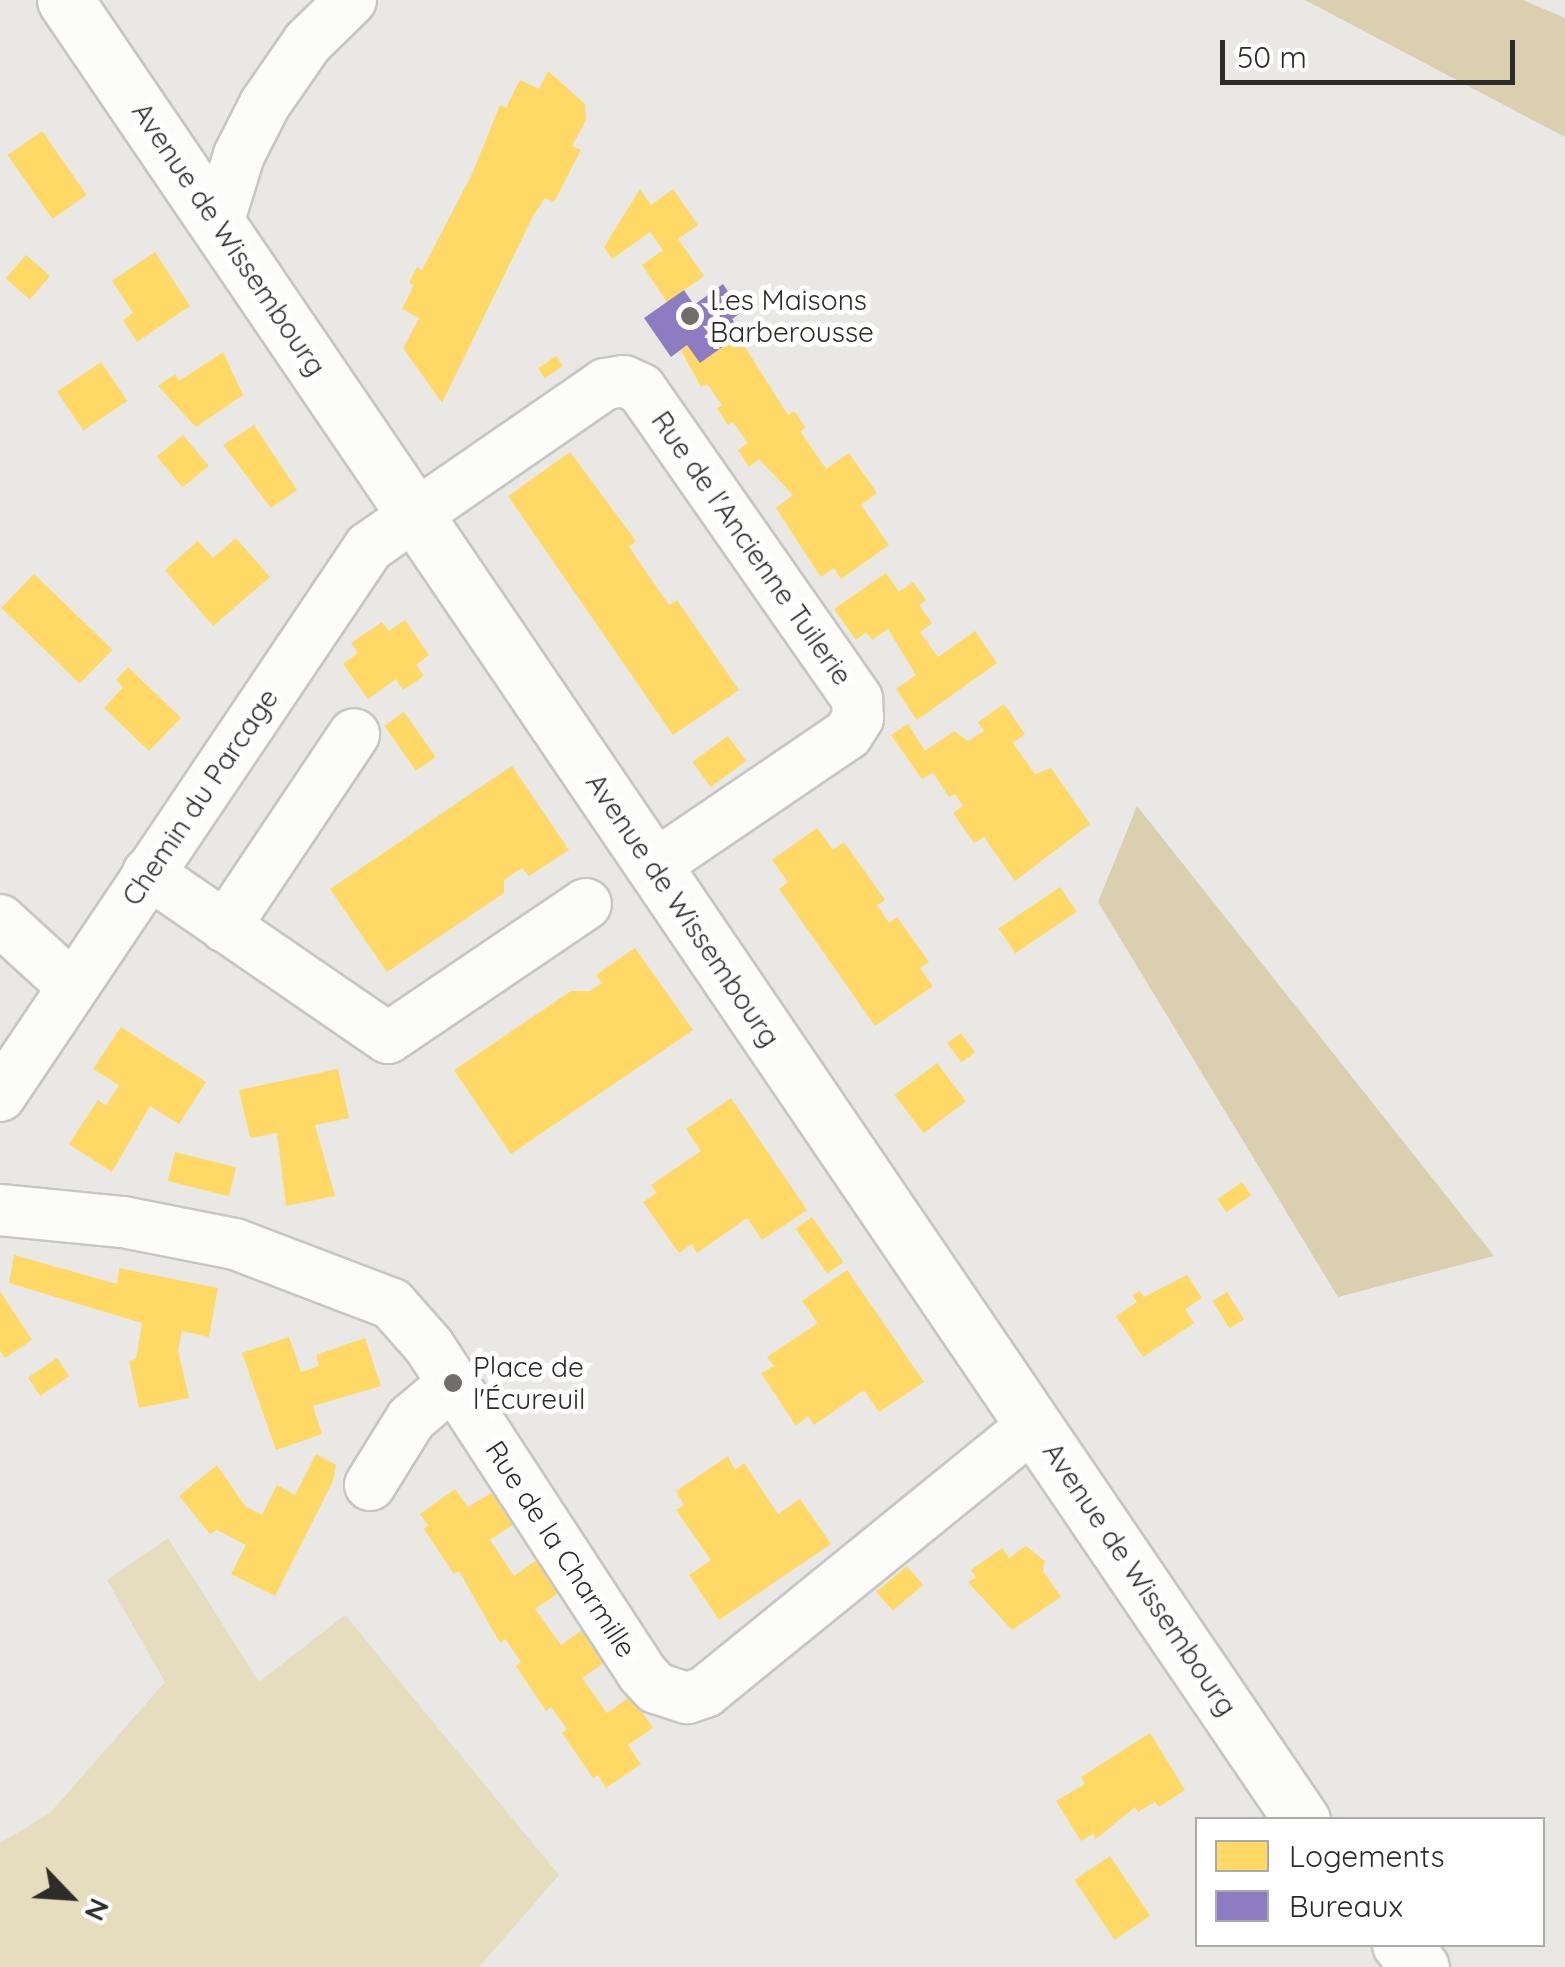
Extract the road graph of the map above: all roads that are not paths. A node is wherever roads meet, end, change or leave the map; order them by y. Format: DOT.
graph roads {
  1 [pos="64,0"];
  2 [pos="351,0"];
  3 [pos="218,223"];
  4 [pos="418,514"];
  5 [pos="354,734"];
  6 [pos="652,867"];
  7 [pos="148,873"];
  8 [pos="586,904"];
  9 [pos="0,920"];
  10 [pos="225,927"];
  11 [pos="72,986"];
  12 [pos="0,1096"];
  13 [pos="0,1210"];
  14 [pos="454,1383"];
  15 [pos="1034,1424"];
  16 [pos="370,1485"];
  17 [pos="1300,1817"];
  18 [pos="1403,1947"];
  19 [pos="1421,1967"];
  1 -- 3 [label="main road, Avenue de Wissembourg"];
  2 -- 3 [label="street"];
  3 -- 4 [label="main road, Avenue de Wissembourg"];
  4 -- 6 [label="main road, Avenue de Wissembourg"];
  4 -- 6 [label="street, Rue de l'Ancienne Tuilerie"];
  4 -- 7 [label="street, Chemin du Parcage"];
  5 -- 10 [label="street"];
  6 -- 15 [label="main road, Avenue de Wissembourg"];
  7 -- 10 [label="street"];
  7 -- 11 [label="street, Chemin du Parcage"];
  8 -- 10 [label="street"];
  9 -- 11 [label="street"];
  11 -- 12 [label="street, Chemin du Parcage"];
  13 -- 14 [label="street, Rue de la Charmille"];
  14 -- 15 [label="street, Rue de la Charmille"];
  14 -- 16 [label="street"];
  15 -- 17 [label="main road, Avenue de Wissembourg"];
  18 -- 19 [label="main road"];
}
